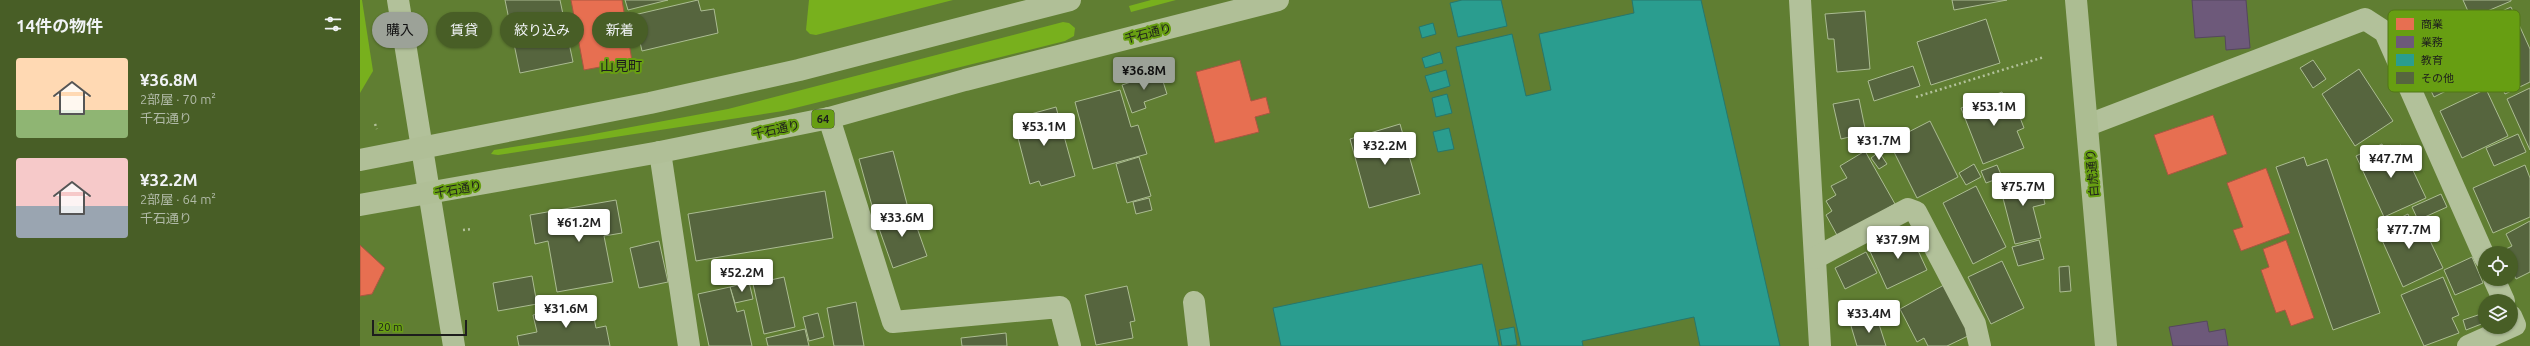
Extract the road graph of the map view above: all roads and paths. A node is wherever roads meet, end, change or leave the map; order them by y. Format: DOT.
graph roads {
  1 [pos="398,0"];
  2 [pos="1070,0"];
  3 [pos="1278,0"];
  4 [pos="1800,0"];
  5 [pos="2076,0"];
  6 [pos="2388,39"];
  7 [pos="2044,57"];
  8 [pos="2412,92"];
  9 [pos="1916,97"];
  10 [pos="829,118"];
  11 [pos="2088,125"];
  12 [pos="422,148"];
  13 [pos="660,152"];
  14 [pos="360,160"];
  15 [pos="430,194"];
  16 [pos="360,205"];
  17 [pos="2480,246"];
  18 [pos="1815,258"];
  19 [pos="1194,302"];
  20 [pos="2495,334"];
  21 [pos="454,346"];
  22 [pos="689,346"];
  23 [pos="1070,346"];
  24 [pos="1199,346"];
  25 [pos="1820,346"];
  26 [pos="1980,346"];
  27 [pos="2106,346"];
  28 [pos="2468,346"];
  1 -- 12 [label="street"];
  2 -- 12 [label="main road"];
  3 -- 10 [label="main road, 千石通り / 64"];
  4 -- 18 [label="street"];
  5 -- 11 [label="street, 白虎通り"];
  6 -- 11 [label="street"];
  7 -- 9 [label="path"];
  8 -- 17 [label="street"];
  10 -- 13 [label="main road, 千石通り / 64"];
  10 -- 23 [label="street"];
  11 -- 27 [label="street, 白虎通り"];
  12 -- 14 [label="main road"];
  12 -- 15 [label="street"];
  13 -- 15 [label="main road, 千石通り / 64"];
  13 -- 22 [label="street"];
  15 -- 16 [label="main road, 千石通り / 64"];
  15 -- 21 [label="street"];
  18 -- 25 [label="street"];
  18 -- 26 [label="street"];
  19 -- 24 [label="street"];
  20 -- 28 [label="street"];
}
